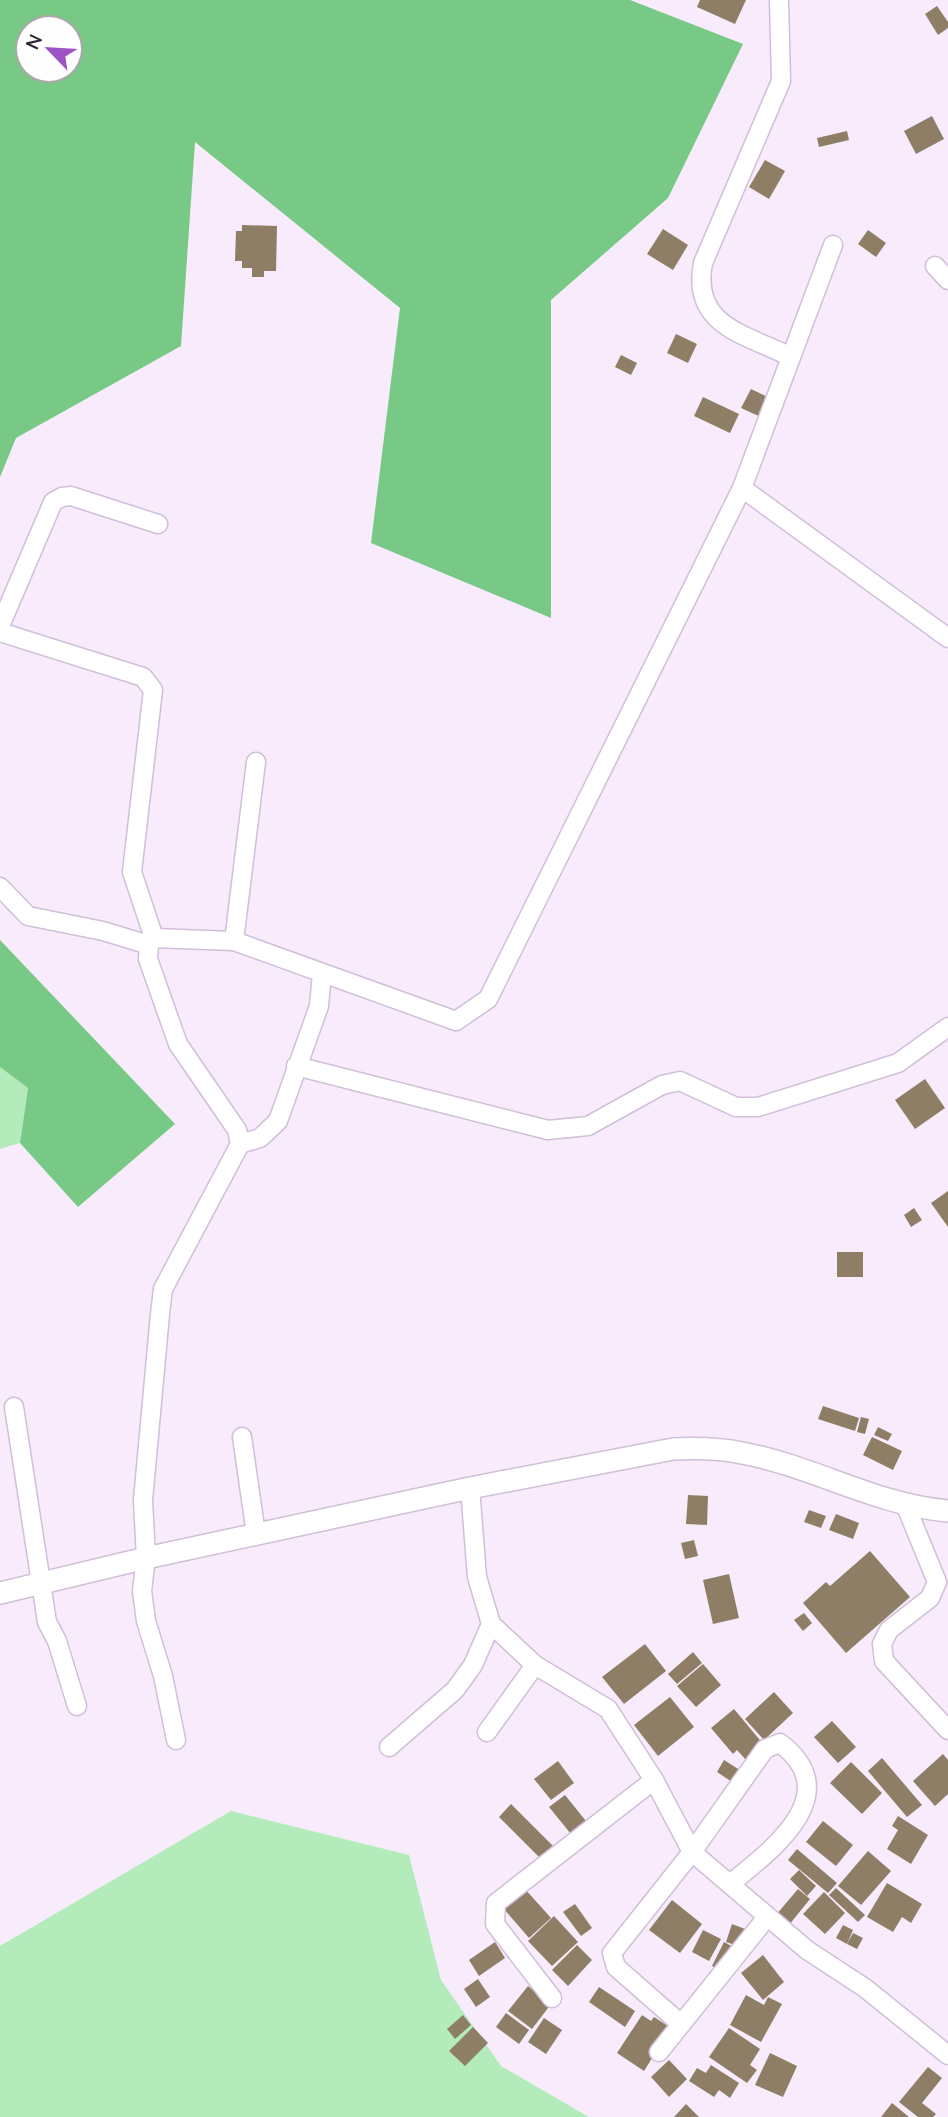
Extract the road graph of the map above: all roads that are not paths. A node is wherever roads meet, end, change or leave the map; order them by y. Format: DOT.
graph roads {
  1 [pos="779,0"];
  2 [pos="833,245"];
  3 [pos="934,266"];
  4 [pos="948,280"];
  5 [pos="791,357"];
  6 [pos="742,488"];
  7 [pos="158,524"];
  8 [pos="0,626"];
  9 [pos="0,632"];
  10 [pos="948,638"];
  11 [pos="256,762"];
  12 [pos="0,887"];
  13 [pos="234,941"];
  14 [pos="152,942"];
  15 [pos="323,973"];
  16 [pos="948,1027"];
  17 [pos="296,1066"];
  18 [pos="240,1144"];
  19 [pos="14,1407"];
  20 [pos="242,1437"];
  21 [pos="470,1488"];
  22 [pos="905,1504"];
  23 [pos="948,1511"];
  24 [pos="256,1534"];
  25 [pos="146,1558"];
  26 [pos="43,1581"];
  27 [pos="0,1593"];
  28 [pos="491,1624"];
  29 [pos="535,1665"];
  30 [pos="77,1706"];
  31 [pos="948,1730"];
  32 [pos="487,1732"];
  33 [pos="176,1740"];
  34 [pos="389,1747"];
  35 [pos="654,1780"];
  36 [pos="692,1852"];
  37 [pos="730,1884"];
  38 [pos="767,1917"];
  39 [pos="552,1998"];
  40 [pos="681,2024"];
  41 [pos="659,2052"];
  42 [pos="948,2055"];
  1 -- 5 [label="street"];
  2 -- 5 [label="street"];
  3 -- 4 [label="street"];
  5 -- 6 [label="street"];
  6 -- 10 [label="street"];
  6 -- 15 [label="street"];
  7 -- 8 [label="street"];
  9 -- 14 [label="street"];
  11 -- 13 [label="street"];
  12 -- 14 [label="street"];
  13 -- 14 [label="street"];
  13 -- 15 [label="street"];
  14 -- 18 [label="street"];
  15 -- 17 [label="street"];
  16 -- 17 [label="street"];
  17 -- 18 [label="street"];
  18 -- 25 [label="street"];
  19 -- 26 [label="street"];
  20 -- 24 [label="street"];
  21 -- 22 [label="street"];
  21 -- 24 [label="street"];
  21 -- 28 [label="street"];
  22 -- 23 [label="street"];
  22 -- 31 [label="street"];
  24 -- 25 [label="street"];
  25 -- 26 [label="street"];
  25 -- 33 [label="street"];
  26 -- 27 [label="street"];
  26 -- 30 [label="street"];
  28 -- 29 [label="street"];
  28 -- 34 [label="street"];
  29 -- 32 [label="street"];
  29 -- 35 [label="street"];
  35 -- 36 [label="street"];
  35 -- 39 [label="street"];
  36 -- 37 [label="street"];
  36 -- 37 [label="street"];
  36 -- 40 [label="street"];
  37 -- 38 [label="street"];
  38 -- 40 [label="street"];
  38 -- 42 [label="street"];
  40 -- 41 [label="street"];
}
